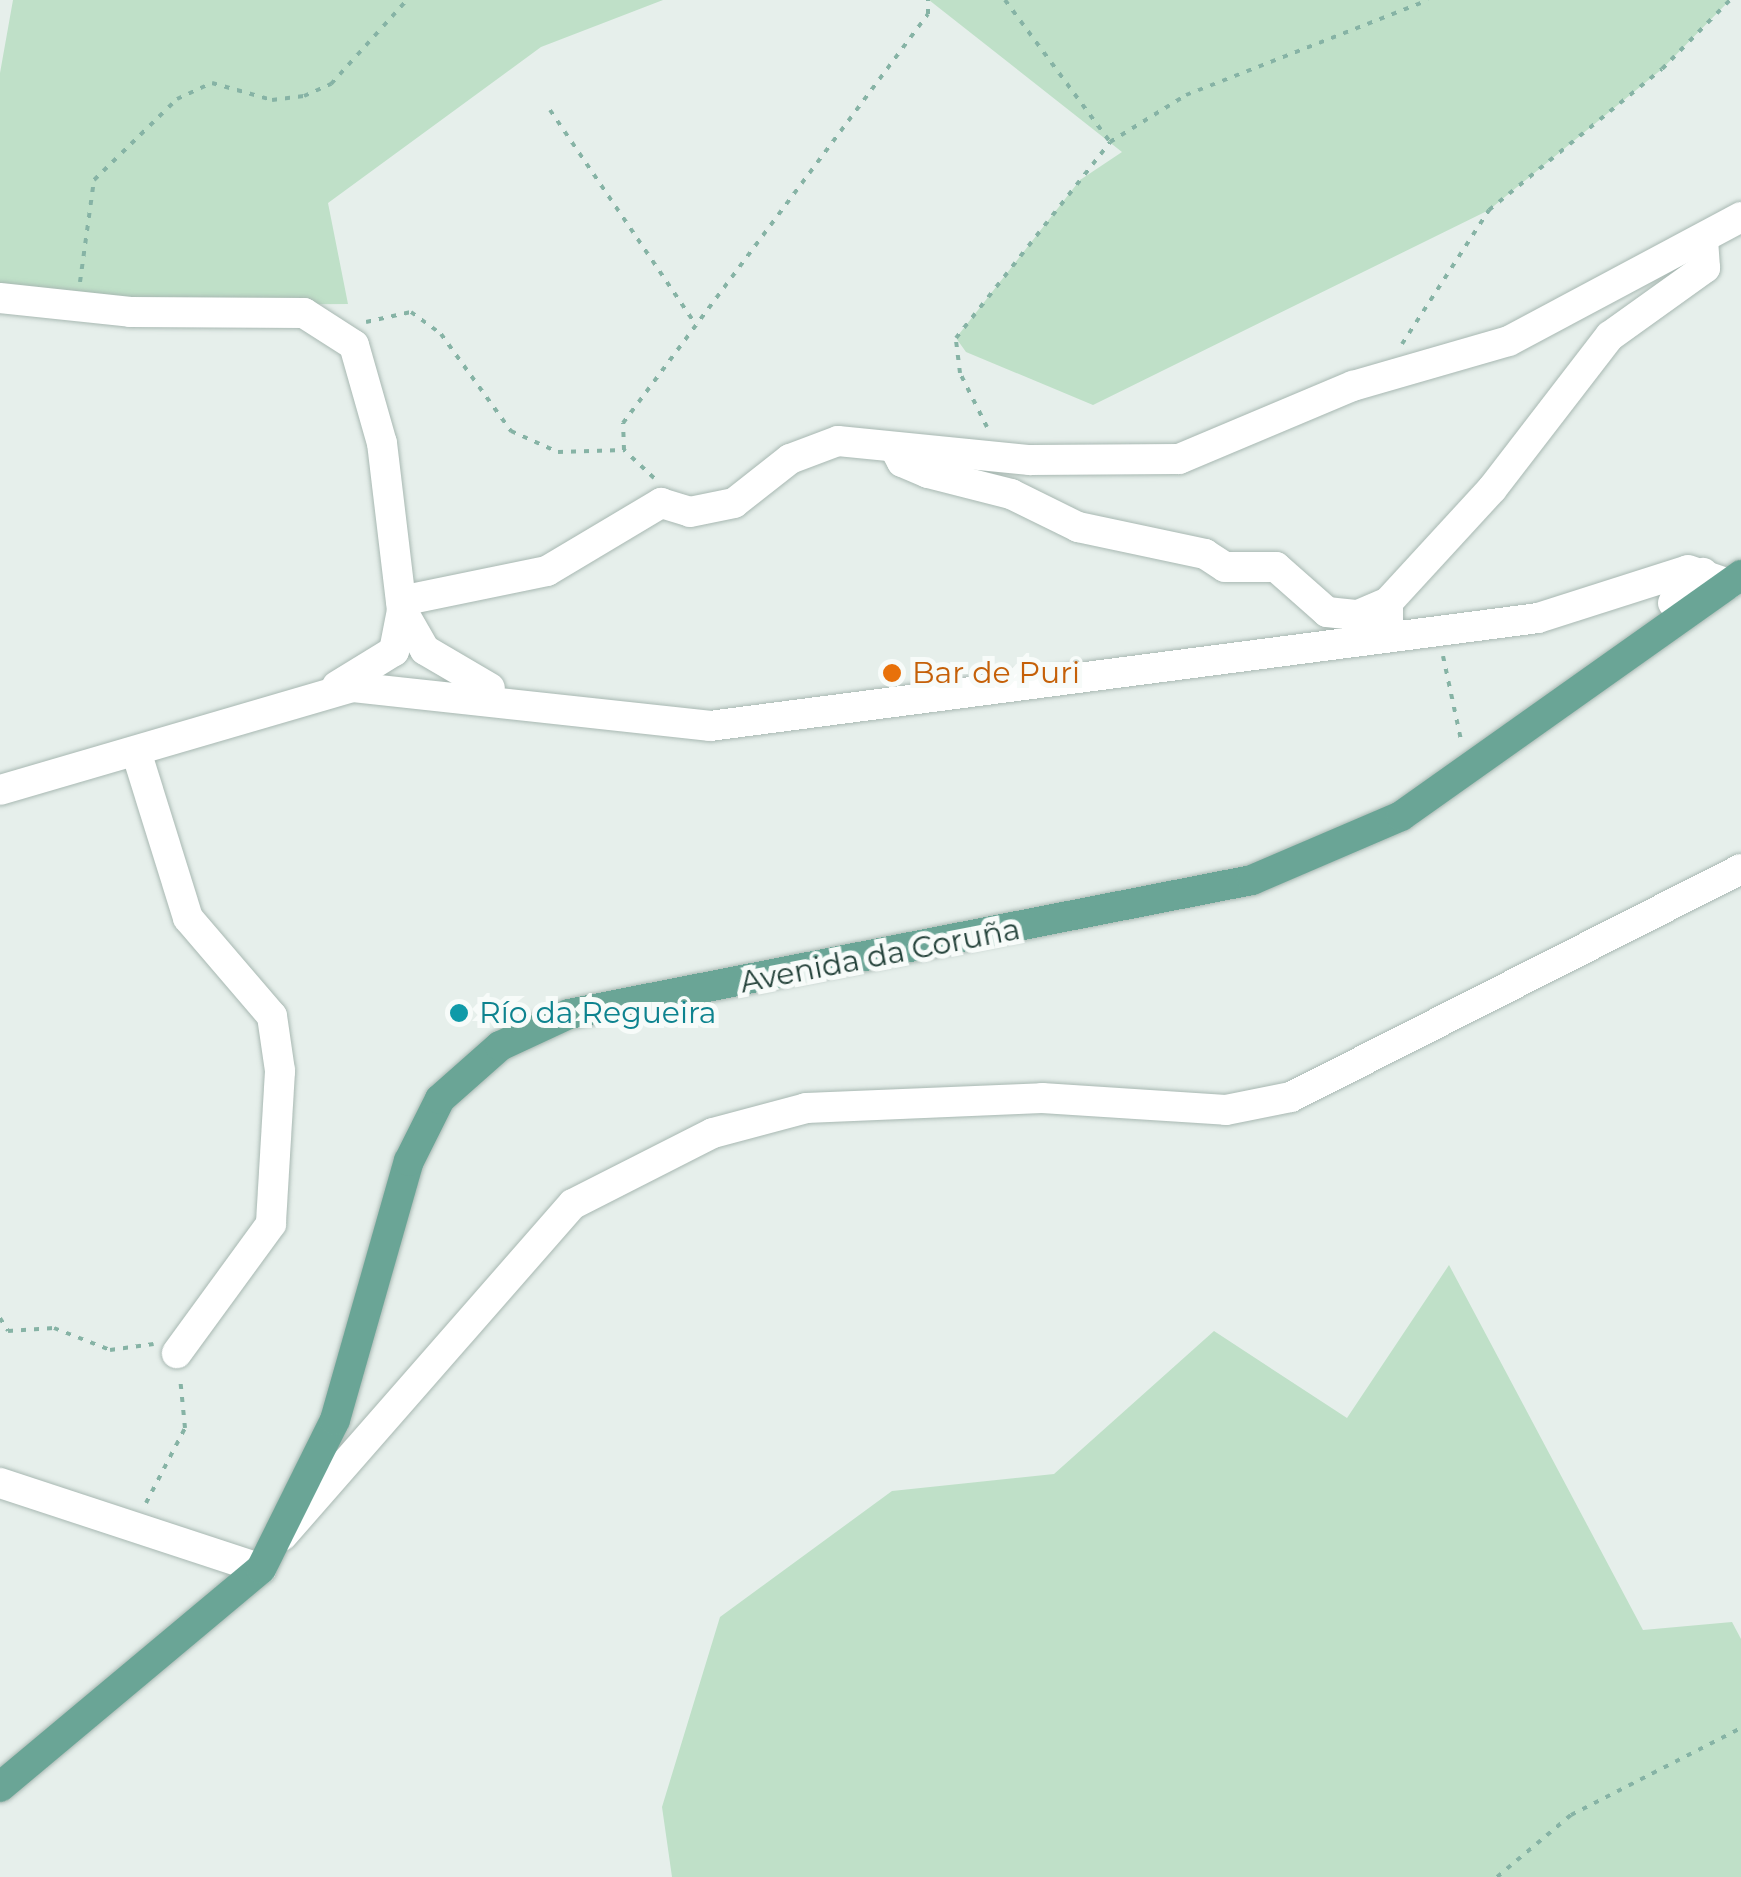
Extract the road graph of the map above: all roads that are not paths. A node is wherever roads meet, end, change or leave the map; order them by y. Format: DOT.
graph roads {
  1 [pos="1741,217"];
  2 [pos="1703,240"];
  3 [pos="0,298"];
  4 [pos="894,447"];
  5 [pos="1725,577"];
  6 [pos="1633,590"];
  7 [pos="1388,602"];
  8 [pos="402,606"];
  9 [pos="1678,610"];
  10 [pos="1388,636"];
  11 [pos="425,650"];
  12 [pos="394,651"];
  13 [pos="386,688"];
  14 [pos="435,690"];
  15 [pos="329,691"];
  16 [pos="518,700"];
  17 [pos="136,751"];
  18 [pos="0,790"];
  19 [pos="1741,868"];
  20 [pos="177,1352"];
  21 [pos="0,1482"];
  22 [pos="282,1536"];
  23 [pos="261,1569"];
  24 [pos="0,1787"];
  1 -- 2 [label="street"];
  2 -- 4 [label="street"];
  2 -- 7 [label="street"];
  3 -- 8 [label="street"];
  4 -- 7 [label="street"];
  4 -- 8 [label="street"];
  5 -- 6 [label="street"];
  5 -- 9 [label="main road, Avenida da Coruña"];
  6 -- 9 [label="street"];
  6 -- 10 [label="street"];
  7 -- 10 [label="street"];
  8 -- 11 [label="street"];
  8 -- 12 [label="street"];
  9 -- 22 [label="main road, Avenida da Coruña"];
  10 -- 16 [label="street"];
  11 -- 12 [label="street"];
  11 -- 14 [label="street"];
  11 -- 16 [label="street"];
  12 -- 13 [label="street"];
  12 -- 15 [label="street"];
  13 -- 14 [label="street"];
  13 -- 15 [label="street"];
  14 -- 16 [label="street"];
  15 -- 17 [label="street"];
  17 -- 18 [label="street"];
  17 -- 20 [label="street"];
  19 -- 22 [label="street"];
  21 -- 23 [label="street"];
  22 -- 23 [label="main road, Avenida da Coruña"];
  23 -- 24 [label="main road, Avenida da Coruña"];
}
